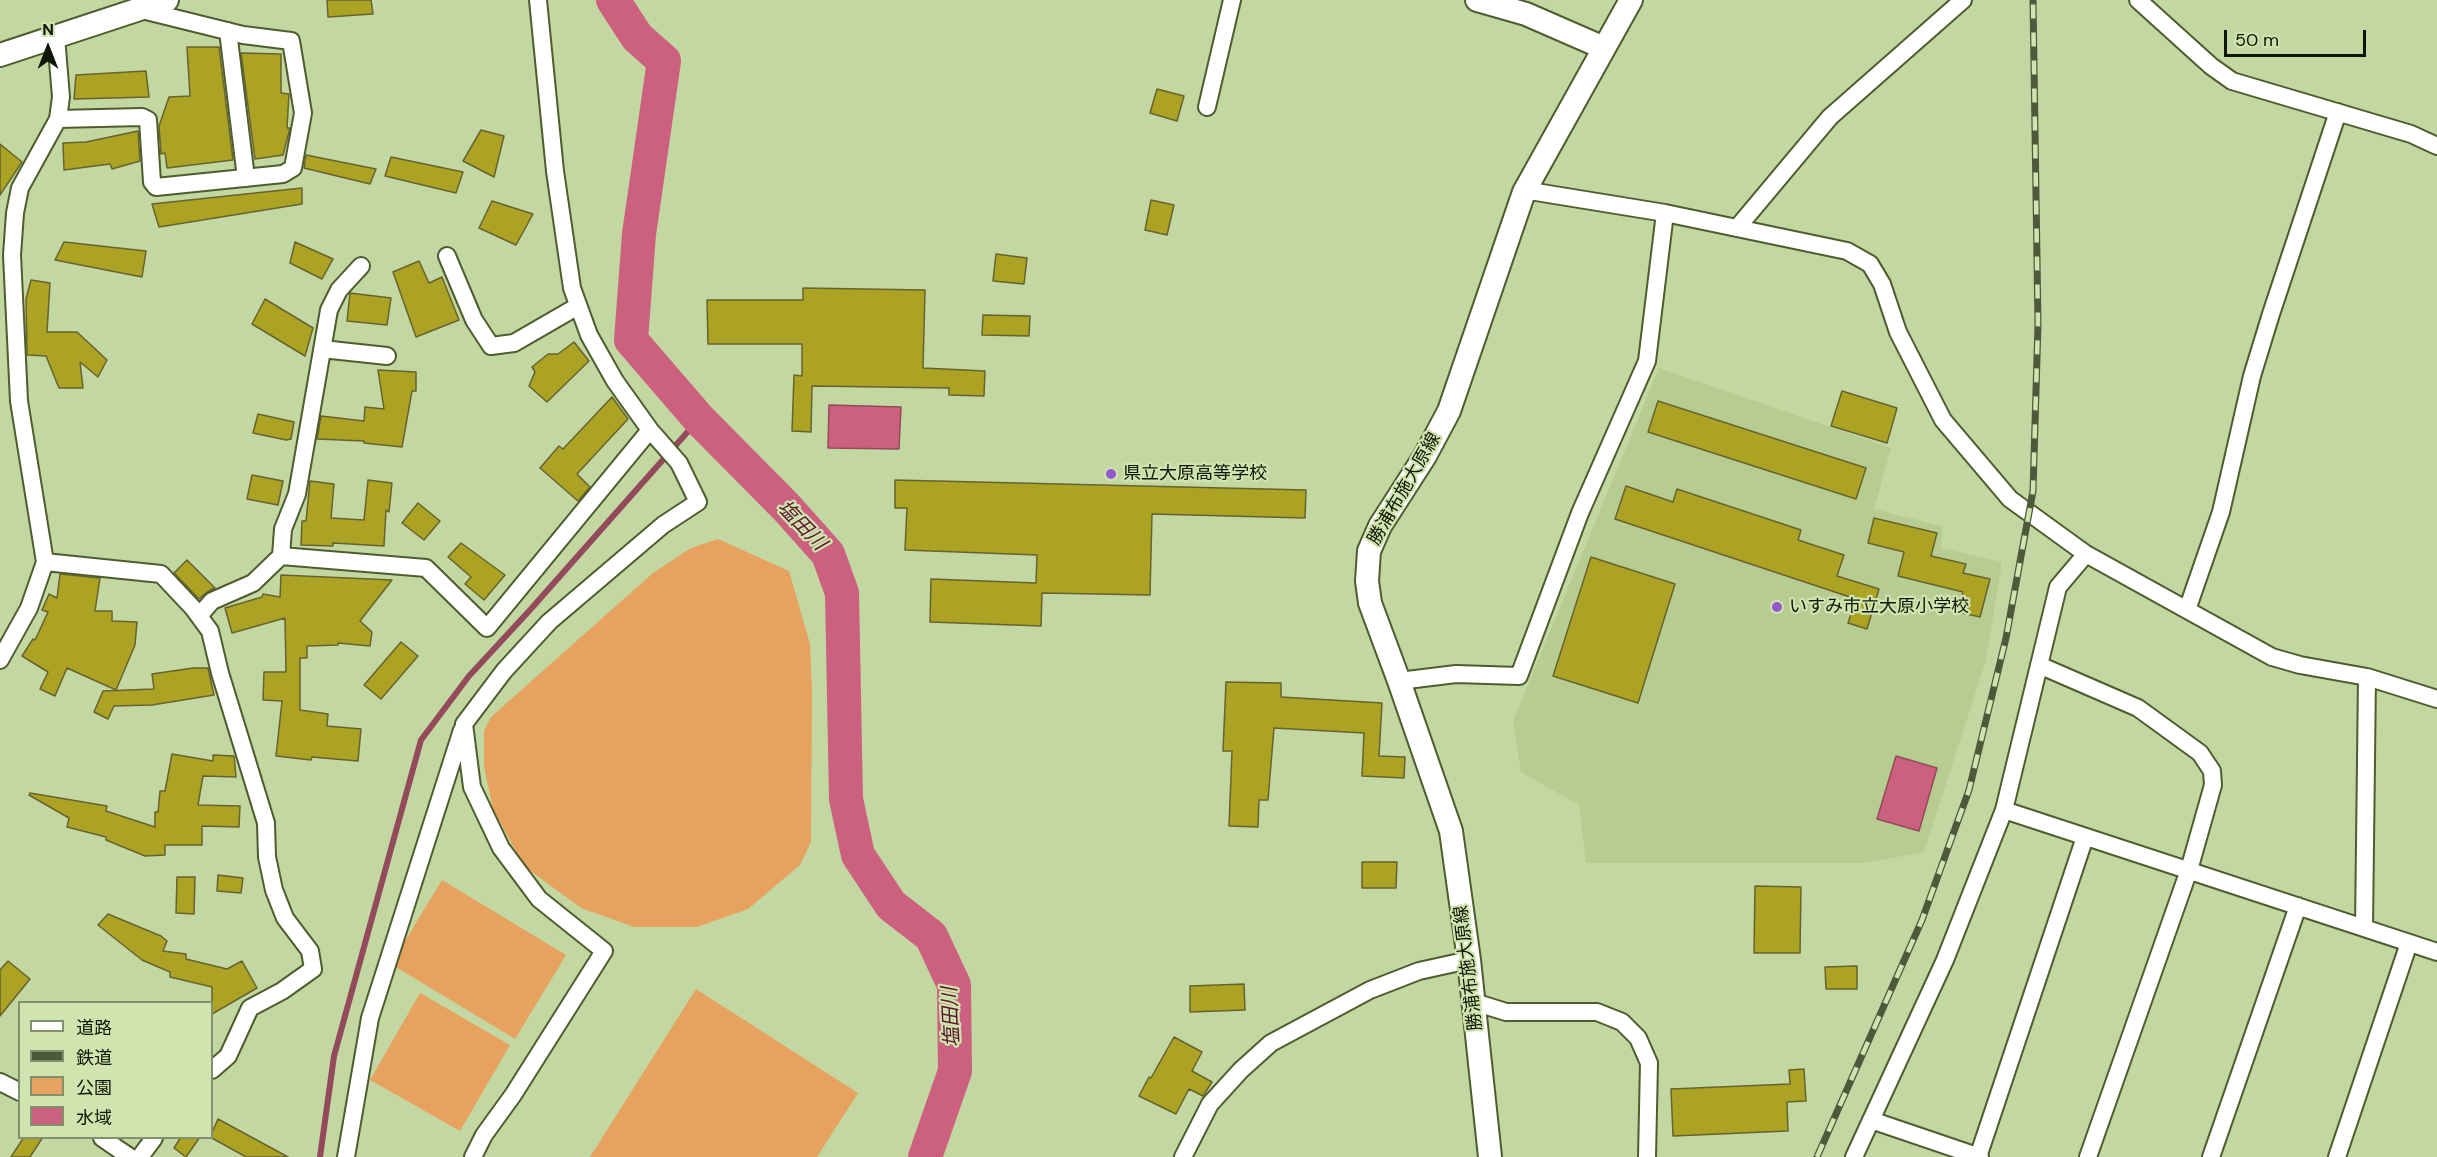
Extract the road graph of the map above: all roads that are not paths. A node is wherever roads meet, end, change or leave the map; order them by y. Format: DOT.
graph roads {
  1 [pos="538,0"];
  2 [pos="1232,0"];
  3 [pos="1477,0"];
  4 [pos="1631,0"];
  5 [pos="1963,0"];
  6 [pos="2138,0"];
  7 [pos="150,3"];
  8 [pos="228,31"];
  9 [pos="56,37"];
  10 [pos="1604,48"];
  11 [pos="0,55"];
  12 [pos="1207,107"];
  13 [pos="2338,112"];
  14 [pos="58,119"];
  15 [pos="2437,146"];
  16 [pos="246,178"];
  17 [pos="1524,192"];
  18 [pos="1665,213"];
  19 [pos="1737,228"];
  20 [pos="447,256"];
  21 [pos="361,266"];
  22 [pos="578,306"];
  23 [pos="322,348"];
  24 [pos="387,356"];
  25 [pos="650,430"];
  26 [pos="2086,554"];
  27 [pos="281,556"];
  28 [pos="45,562"];
  29 [pos="2187,610"];
  30 [pos="199,616"];
  31 [pos="0,660"];
  32 [pos="2039,665"];
  33 [pos="2367,677"];
  34 [pos="1400,681"];
  35 [pos="2437,699"];
  36 [pos="464,724"];
  37 [pos="2004,810"];
  38 [pos="2085,837"];
  39 [pos="2188,870"];
  40 [pos="2298,906"];
  41 [pos="2364,928"];
  42 [pos="2409,943"];
  43 [pos="2437,952"];
  44 [pos="1469,960"];
  45 [pos="1474,1002"];
  46 [pos="213,1069"];
  47 [pos="0,1082"];
  48 [pos="18,1091"];
  49 [pos="1871,1120"];
  50 [pos="105,1139"];
  51 [pos="153,1139"];
  52 [pos="1647,1156"];
  53 [pos="130,1157"];
  54 [pos="140,1157"];
  55 [pos="346,1157"];
  56 [pos="473,1157"];
  57 [pos="1183,1157"];
  58 [pos="1490,1157"];
  59 [pos="1854,1157"];
  60 [pos="1979,1157"];
  61 [pos="2088,1157"];
  62 [pos="2211,1157"];
  63 [pos="2337,1157"];
  1 -- 22 [label="street"];
  2 -- 12 [label="street"];
  3 -- 10 [label="main road"];
  4 -- 10 [label="main road, 勝浦布施大原線"];
  5 -- 19 [label="street"];
  6 -- 13 [label="street"];
  7 -- 8 [label="street"];
  7 -- 9 [label="main road"];
  8 -- 16 [label="street"];
  8 -- 16 [label="street"];
  9 -- 11 [label="main road"];
  9 -- 14 [label="street"];
  10 -- 17 [label="main road, 勝浦布施大原線"];
  13 -- 15 [label="street"];
  13 -- 29 [label="street"];
  14 -- 16 [label="street"];
  14 -- 28 [label="street"];
  17 -- 18 [label="street"];
  17 -- 34 [label="main road, 勝浦布施大原線"];
  18 -- 19 [label="street"];
  18 -- 34 [label="street"];
  19 -- 26 [label="street"];
  20 -- 22 [label="street"];
  21 -- 23 [label="street"];
  22 -- 25 [label="street"];
  23 -- 24 [label="street"];
  23 -- 27 [label="street"];
  25 -- 27 [label="street"];
  25 -- 36 [label="street"];
  26 -- 29 [label="street"];
  26 -- 32 [label="street"];
  27 -- 30 [label="street"];
  28 -- 30 [label="street"];
  28 -- 31 [label="street"];
  29 -- 33 [label="street"];
  30 -- 46 [label="street"];
  32 -- 37 [label="street"];
  32 -- 39 [label="street"];
  33 -- 35 [label="street"];
  33 -- 41 [label="street"];
  34 -- 44 [label="main road, 勝浦布施大原線"];
  36 -- 55 [label="street"];
  36 -- 56 [label="street"];
  37 -- 38 [label="street"];
  37 -- 49 [label="street"];
  38 -- 39 [label="street"];
  38 -- 60 [label="street"];
  39 -- 40 [label="street"];
  39 -- 61 [label="street"];
  40 -- 41 [label="street"];
  40 -- 62 [label="street"];
  41 -- 42 [label="street"];
  42 -- 43 [label="street"];
  42 -- 63 [label="street"];
  44 -- 45 [label="main road, 勝浦布施大原線"];
  44 -- 57 [label="street"];
  45 -- 52 [label="street"];
  45 -- 58 [label="main road, 勝浦布施大原線"];
  47 -- 48 [label="street"];
  49 -- 59 [label="street"];
  49 -- 60 [label="street"];
  50 -- 53 [label="street"];
  51 -- 54 [label="street"];
}
